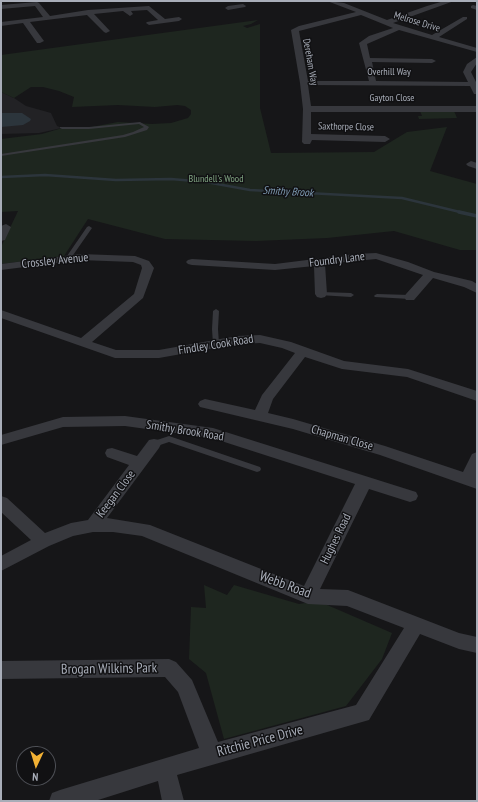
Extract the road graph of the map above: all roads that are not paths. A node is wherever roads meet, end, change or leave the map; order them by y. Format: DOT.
graph roads {
  1 [pos="330,1"];
  2 [pos="451,1"];
  3 [pos="230,5"];
  4 [pos="243,6"];
  5 [pos="1,7"];
  6 [pos="88,12"];
  7 [pos="362,13"];
  8 [pos="48,18"];
  9 [pos="465,18"];
  10 [pos="179,19"];
  11 [pos="25,21"];
  12 [pos="162,21"];
  13 [pos="149,23"];
  14 [pos="386,23"];
  15 [pos="1,24"];
  16 [pos="399,28"];
  17 [pos="104,32"];
  18 [pos="432,38"];
  19 [pos="48,40"];
  20 [pos="40,41"];
  21 [pos="32,42"];
  22 [pos="477,50"];
  23 [pos="477,59"];
  24 [pos="367,60"];
  25 [pos="432,60"];
  26 [pos="304,83"];
  27 [pos="373,83"];
  28 [pos="473,84"];
  29 [pos="477,92"];
  30 [pos="307,109"];
  31 [pos="477,109"];
  32 [pos="62,128"];
  33 [pos="306,139"];
  34 [pos="381,141"];
  35 [pos="1,154"];
  36 [pos="6,226"];
  37 [pos="89,228"];
  38 [pos="1,238"];
  39 [pos="69,257"];
  40 [pos="192,262"];
  41 [pos="318,262"];
  42 [pos="1,267"];
  43 [pos="430,274"];
  44 [pos="474,284"];
  45 [pos="321,294"];
  46 [pos="350,295"];
  47 [pos="378,296"];
  48 [pos="410,297"];
  49 [pos="216,311"];
  50 [pos="1,314"];
  51 [pos="83,343"];
  52 [pos="216,344"];
  53 [pos="302,352"];
  54 [pos="477,396"];
  55 [pos="204,404"];
  56 [pos="260,415"];
  57 [pos="1,440"];
  58 [pos="154,444"];
  59 [pos="112,453"];
  60 [pos="477,458"];
  61 [pos="139,463"];
  62 [pos="256,469"];
  63 [pos="472,481"];
  64 [pos="364,482"];
  65 [pos="410,496"];
  66 [pos="1,502"];
  67 [pos="93,525"];
  68 [pos="43,540"];
  69 [pos="1,564"];
  70 [pos="308,596"];
  71 [pos="416,625"];
  72 [pos="477,645"];
  73 [pos="1,670"];
  74 [pos="212,754"];
  75 [pos="165,768"];
  76 [pos="60,801"];
  77 [pos="172,801"];
  1 -- 7 [label="street, Melrose Drive"];
  2 -- 14 [label="street"];
  3 -- 4 [label="street"];
  5 -- 8 [label="street"];
  6 -- 8 [label="street"];
  6 -- 12 [label="street"];
  6 -- 17 [label="street"];
  7 -- 14 [label="street, Melrose Drive"];
  7 -- 26 [label="street, Dereham Way"];
  8 -- 11 [label="street"];
  9 -- 18 [label="street"];
  10 -- 12 [label="street"];
  11 -- 15 [label="street"];
  11 -- 20 [label="street"];
  12 -- 13 [label="street"];
  14 -- 16 [label="street, Melrose Drive"];
  16 -- 18 [label="street, Melrose Drive"];
  16 -- 24 [label="street"];
  18 -- 22 [label="street, Melrose Drive"];
  19 -- 20 [label="street"];
  20 -- 21 [label="street"];
  23 -- 28 [label="street"];
  24 -- 25 [label="street"];
  24 -- 27 [label="street"];
  26 -- 27 [label="street, Overhill Way"];
  26 -- 30 [label="street, Dereham Way"];
  27 -- 28 [label="street, Overhill Way"];
  28 -- 29 [label="street"];
  30 -- 31 [label="street, Gayton Close"];
  30 -- 33 [label="street, Dereham Way"];
  32 -- 35 [label="lane"];
  33 -- 34 [label="street, Saxthorpe Close"];
  36 -- 38 [label="street"];
  37 -- 39 [label="lane"];
  39 -- 42 [label="street, Crossley Avenue"];
  39 -- 51 [label="street, Crossley Avenue"];
  40 -- 41 [label="street, Foundry Lane"];
  41 -- 43 [label="street, Foundry Lane"];
  41 -- 45 [label="street"];
  43 -- 44 [label="street, Foundry Lane"];
  43 -- 48 [label="street"];
  45 -- 46 [label="lane"];
  47 -- 48 [label="lane"];
  49 -- 52 [label="lane"];
  50 -- 51 [label="street, Findley Cook Road"];
  51 -- 52 [label="street, Findley Cook Road"];
  52 -- 53 [label="street, Findley Cook Road"];
  53 -- 54 [label="street, Findley Cook Road"];
  53 -- 56 [label="street"];
  55 -- 56 [label="street, Chapman Close"];
  56 -- 63 [label="street, Chapman Close"];
  57 -- 64 [label="street, Smithy Brook Road"];
  58 -- 61 [label="street, Keegan Close"];
  58 -- 62 [label="lane"];
  59 -- 61 [label="street, Keegan Close"];
  60 -- 63 [label="street"];
  61 -- 67 [label="street, Keegan Close"];
  64 -- 65 [label="street, Smithy Brook Road"];
  64 -- 70 [label="street, Hughes Road"];
  66 -- 68 [label="street"];
  67 -- 68 [label="street"];
  67 -- 70 [label="street, Webb Road"];
  68 -- 69 [label="street"];
  70 -- 71 [label="street, Webb Road"];
  71 -- 72 [label="street, Webb Road"];
  71 -- 74 [label="street, Ritchie Price Drive"];
  73 -- 74 [label="street, Brogan Wilkins Park"];
  74 -- 75 [label="street, Ritchie Price Drive"];
  75 -- 76 [label="street, Ritchie Price Drive"];
  75 -- 77 [label="street"];
}
